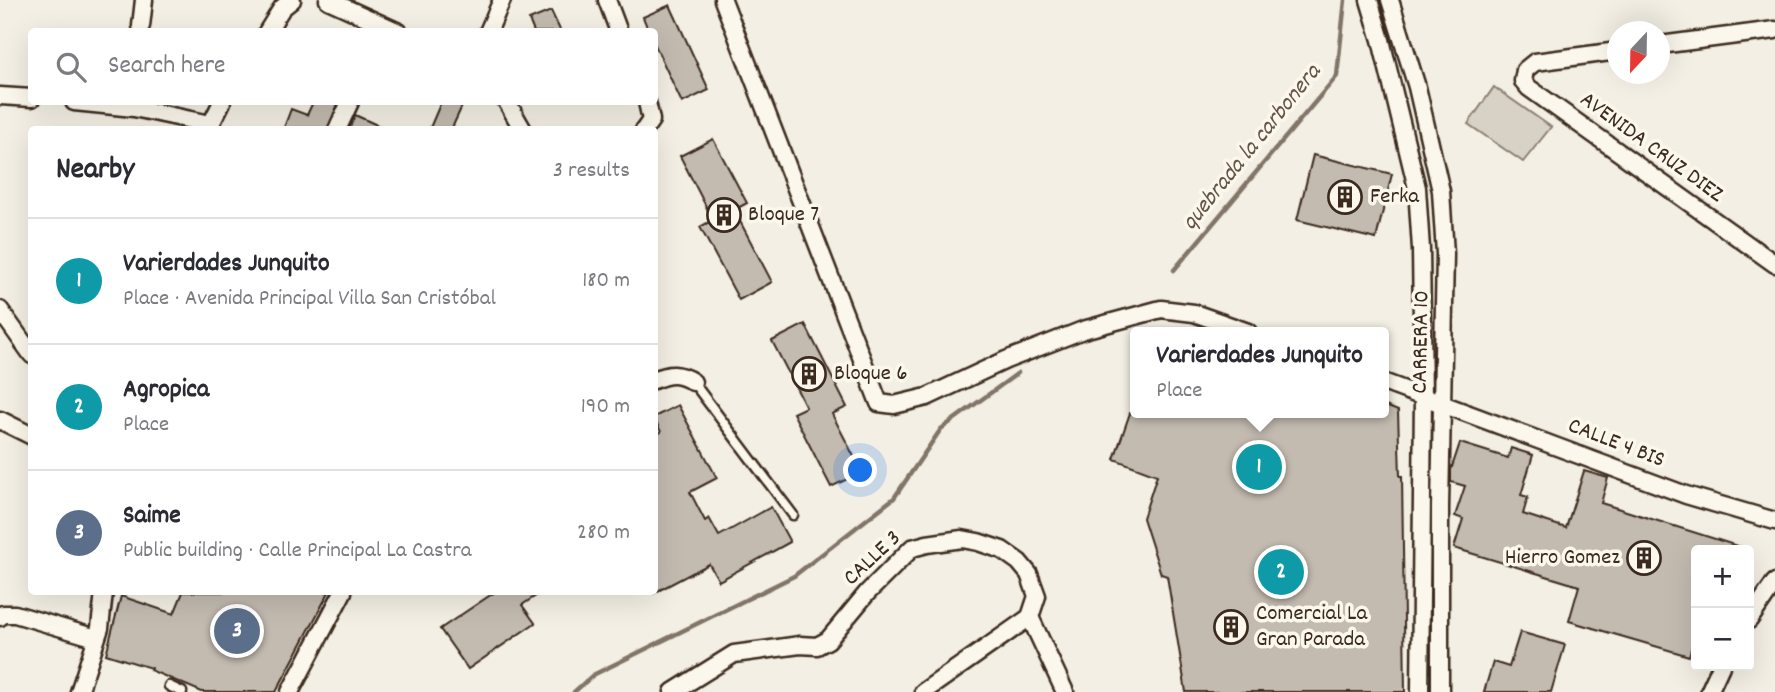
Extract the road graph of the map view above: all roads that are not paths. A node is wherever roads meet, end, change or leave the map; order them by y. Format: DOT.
graph roads {
  1 [pos="144,0"];
  2 [pos="292,0"];
  3 [pos="328,0"];
  4 [pos="502,0"];
  5 [pos="607,0"];
  6 [pos="723,0"];
  7 [pos="1369,0"];
  8 [pos="1390,0"];
  9 [pos="141,26"];
  10 [pos="270,28"];
  11 [pos="385,28"];
  12 [pos="490,28"];
  13 [pos="618,28"];
  14 [pos="1775,30"];
  15 [pos="1670,44"];
  16 [pos="1607,52"];
  17 [pos="0,96"];
  18 [pos="28,98"];
  19 [pos="104,105"];
  20 [pos="220,105"];
  21 [pos="350,105"];
  22 [pos="509,105"];
  23 [pos="648,105"];
  24 [pos="205,126"];
  25 [pos="210,126"];
  26 [pos="339,126"];
  27 [pos="521,126"];
  28 [pos="647,126"];
  29 [pos="1775,264"];
  30 [pos="0,310"];
  31 [pos="1234,327"];
  32 [pos="28,349"];
  33 [pos="658,378"];
  34 [pos="693,382"];
  35 [pos="1389,384"];
  36 [pos="1423,397"];
  37 [pos="1444,404"];
  38 [pos="0,420"];
  39 [pos="28,434"];
  40 [pos="793,515"];
  41 [pos="1775,522"];
  42 [pos="1775,582"];
  43 [pos="104,595"];
  44 [pos="341,595"];
  45 [pos="1754,613"];
  46 [pos="0,617"];
  47 [pos="1030,617"];
  48 [pos="96,638"];
  49 [pos="1719,671"];
  50 [pos="169,686"];
  51 [pos="79,692"];
  52 [pos="182,692"];
  53 [pos="290,692"];
  54 [pos="673,692"];
  55 [pos="923,692"];
  56 [pos="1065,692"];
  57 [pos="1420,692"];
  58 [pos="1440,692"];
  59 [pos="1709,692"];
  1 -- 9 [label="street"];
  2 -- 10 [label="street"];
  3 -- 11 [label="street"];
  4 -- 12 [label="street"];
  5 -- 13 [label="street"];
  6 -- 31 [label="street"];
  7 -- 36 [label="street, CARRERA 10"];
  8 -- 37 [label="street, CARRERA 10"];
  14 -- 15 [label="street"];
  16 -- 29 [label="street, AVENIDA CRUZ DIEZ"];
  17 -- 18 [label="street"];
  19 -- 24 [label="street"];
  20 -- 25 [label="street"];
  21 -- 26 [label="street"];
  22 -- 27 [label="street"];
  23 -- 28 [label="street"];
  30 -- 32 [label="street"];
  33 -- 34 [label="street"];
  34 -- 40 [label="lane"];
  35 -- 36 [label="street, CALLE 4 BIS"];
  36 -- 37 [label="street, CALLE 4 BIS"];
  36 -- 57 [label="street, CARRERA 10"];
  37 -- 41 [label="street, CALLE 4 BIS"];
  37 -- 58 [label="street, CARRERA 10"];
  38 -- 39 [label="street"];
  42 -- 45 [label="street"];
  43 -- 48 [label="street"];
  44 -- 53 [label="street"];
  46 -- 48 [label="street"];
  47 -- 54 [label="street, CALLE 3"];
  47 -- 55 [label="street"];
  47 -- 56 [label="street"];
  48 -- 51 [label="street"];
  49 -- 59 [label="street"];
  50 -- 52 [label="lane"];
}
